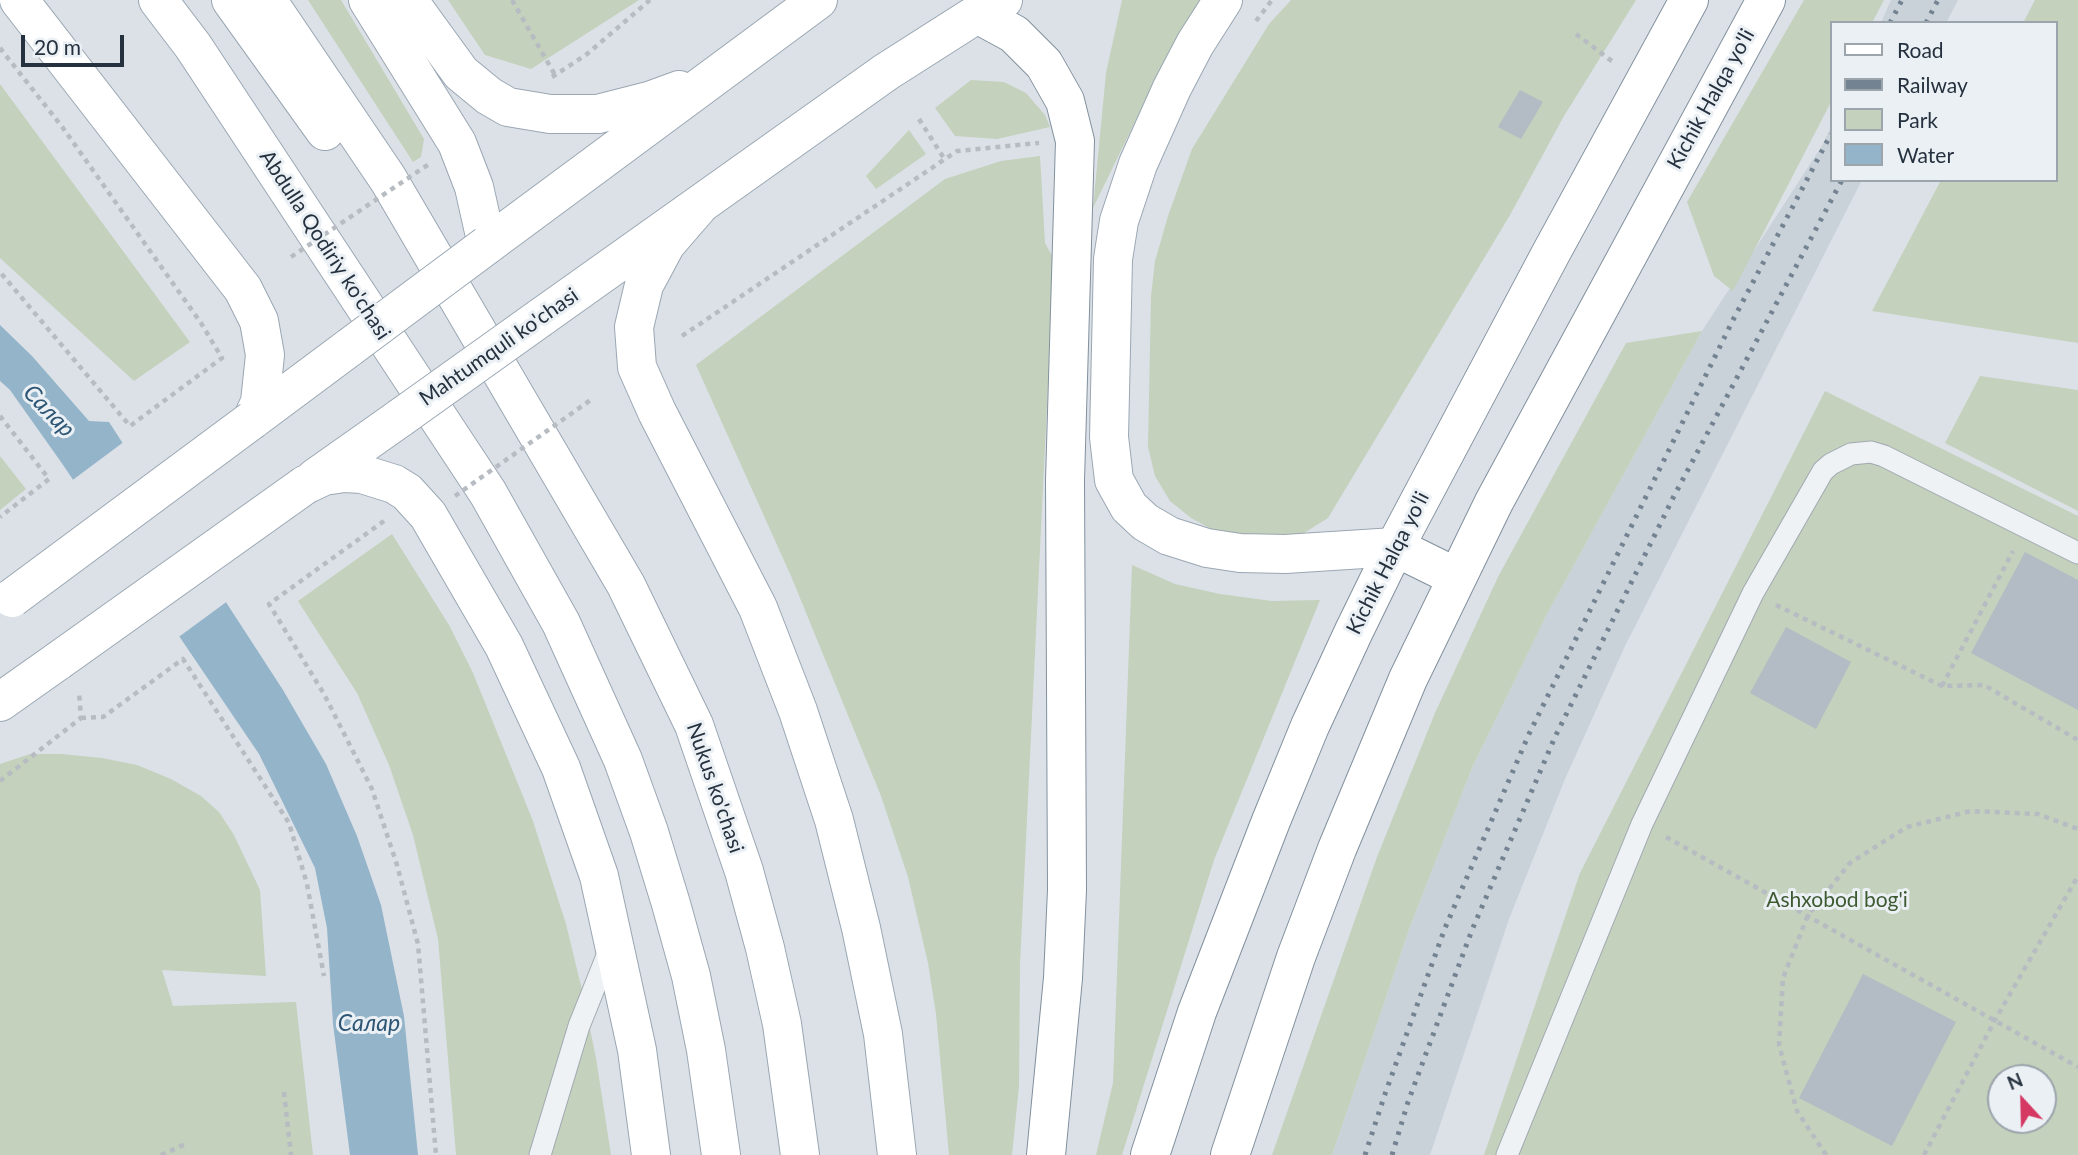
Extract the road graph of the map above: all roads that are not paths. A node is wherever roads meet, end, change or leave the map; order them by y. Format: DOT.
graph roads {
  1 [pos="19,0"];
  2 [pos="158,0"];
  3 [pos="231,0"];
  4 [pos="267,0"];
  5 [pos="368,0"];
  6 [pos="408,0"];
  7 [pos="818,0"];
  8 [pos="1223,0"];
  9 [pos="1689,0"];
  10 [pos="1766,0"];
  11 [pos="990,7"];
  12 [pos="714,77"];
  13 [pos="698,206"];
  14 [pos="487,245"];
  15 [pos="252,420"];
  16 [pos="547,452"];
  17 [pos="305,485"];
  18 [pos="1395,547"];
  19 [pos="2078,553"];
  20 [pos="1456,577"];
  21 [pos="6,602"];
  22 [pos="0,702"];
  23 [pos="614,938"];
  24 [pos="540,1155"];
  25 [pos="651,1155"];
  26 [pos="721,1155"];
  27 [pos="800,1155"];
  28 [pos="897,1155"];
  29 [pos="1046,1155"];
  30 [pos="1150,1155"];
  31 [pos="1230,1155"];
  32 [pos="1507,1155"];
  1 -- 15 [label="main road"];
  2 -- 26 [label="main road, Abdulla Qodiriy ko'chasi"];
  3 -- 16 [label="main road"];
  4 -- 16 [label="main road"];
  5 -- 14 [label="main road"];
  6 -- 12 [label="main road"];
  7 -- 12 [label="main road"];
  8 -- 18 [label="main road"];
  9 -- 18 [label="main road, Kichik Halqa yo'li"];
  10 -- 20 [label="main road, Kichik Halqa yo'li"];
  11 -- 13 [label="main road, Mahtumquli ko'chasi"];
  11 -- 29 [label="main road"];
  12 -- 14 [label="main road"];
  13 -- 17 [label="main road, Mahtumquli ko'chasi, bridge"];
  13 -- 28 [label="main road"];
  14 -- 15 [label="main road, bridge"];
  15 -- 21 [label="main road, bridge"];
  16 -- 27 [label="main road, Nukus ko'chasi"];
  17 -- 22 [label="main road, Mahtumquli ko'chasi, bridge"];
  17 -- 23 [label="main road"];
  18 -- 20 [label="main road"];
  18 -- 30 [label="main road, Kichik Halqa yo'li"];
  19 -- 32 [label="lane"];
  20 -- 31 [label="main road, Kichik Halqa yo'li"];
  23 -- 24 [label="lane"];
  23 -- 25 [label="main road"];
}
